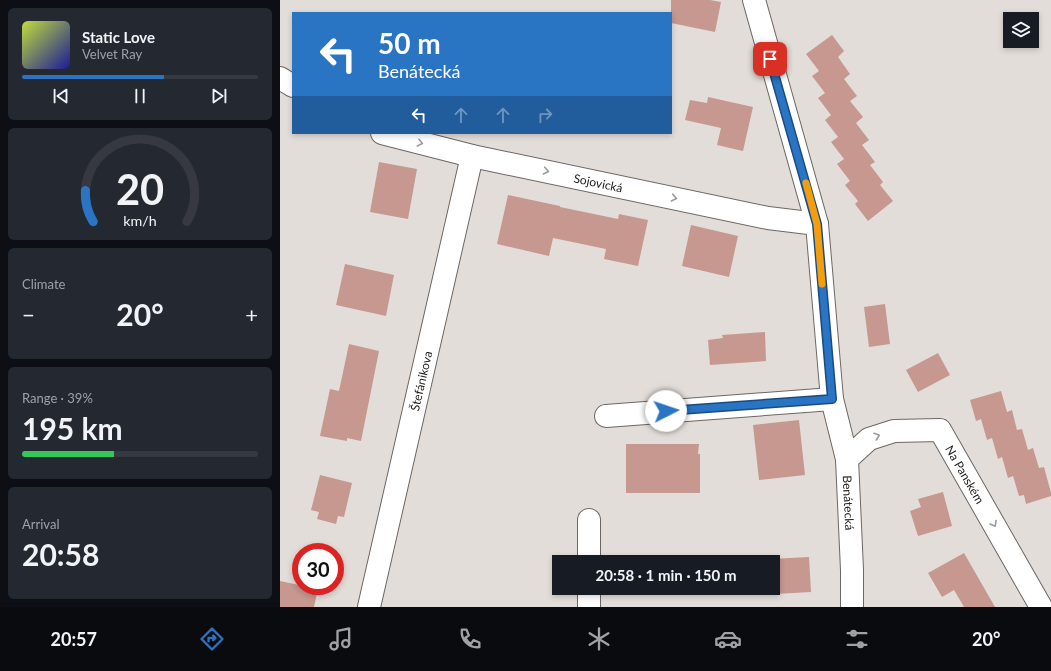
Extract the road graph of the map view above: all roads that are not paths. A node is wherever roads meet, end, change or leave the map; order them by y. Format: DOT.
graph roads {
  1 [pos="754,0"];
  2 [pos="280,78"];
  3 [pos="292,85"];
  4 [pos="386,134"];
  5 [pos="472,156"];
  6 [pos="817,224"];
  7 [pos="832,399"];
  8 [pos="606,416"];
  9 [pos="847,459"];
  10 [pos="589,520"];
  11 [pos="589,555"];
  12 [pos="589,595"];
  13 [pos="369,607"];
  14 [pos="589,607"];
  15 [pos="852,607"];
  16 [pos="1041,607"];
  1 -- 6 [label="street, Benátecká"];
  2 -- 3 [label="street"];
  4 -- 5 [label="street, Sojovická, one-way"];
  5 -- 6 [label="street, Sojovická, one-way"];
  5 -- 13 [label="street, Štefánikova"];
  6 -- 7 [label="street, Benátecká"];
  7 -- 8 [label="street"];
  7 -- 9 [label="street, Benátecká"];
  9 -- 15 [label="street, Benátecká"];
  9 -- 16 [label="street, Na Panském, one-way"];
  10 -- 11 [label="street"];
  12 -- 14 [label="street"];
}
